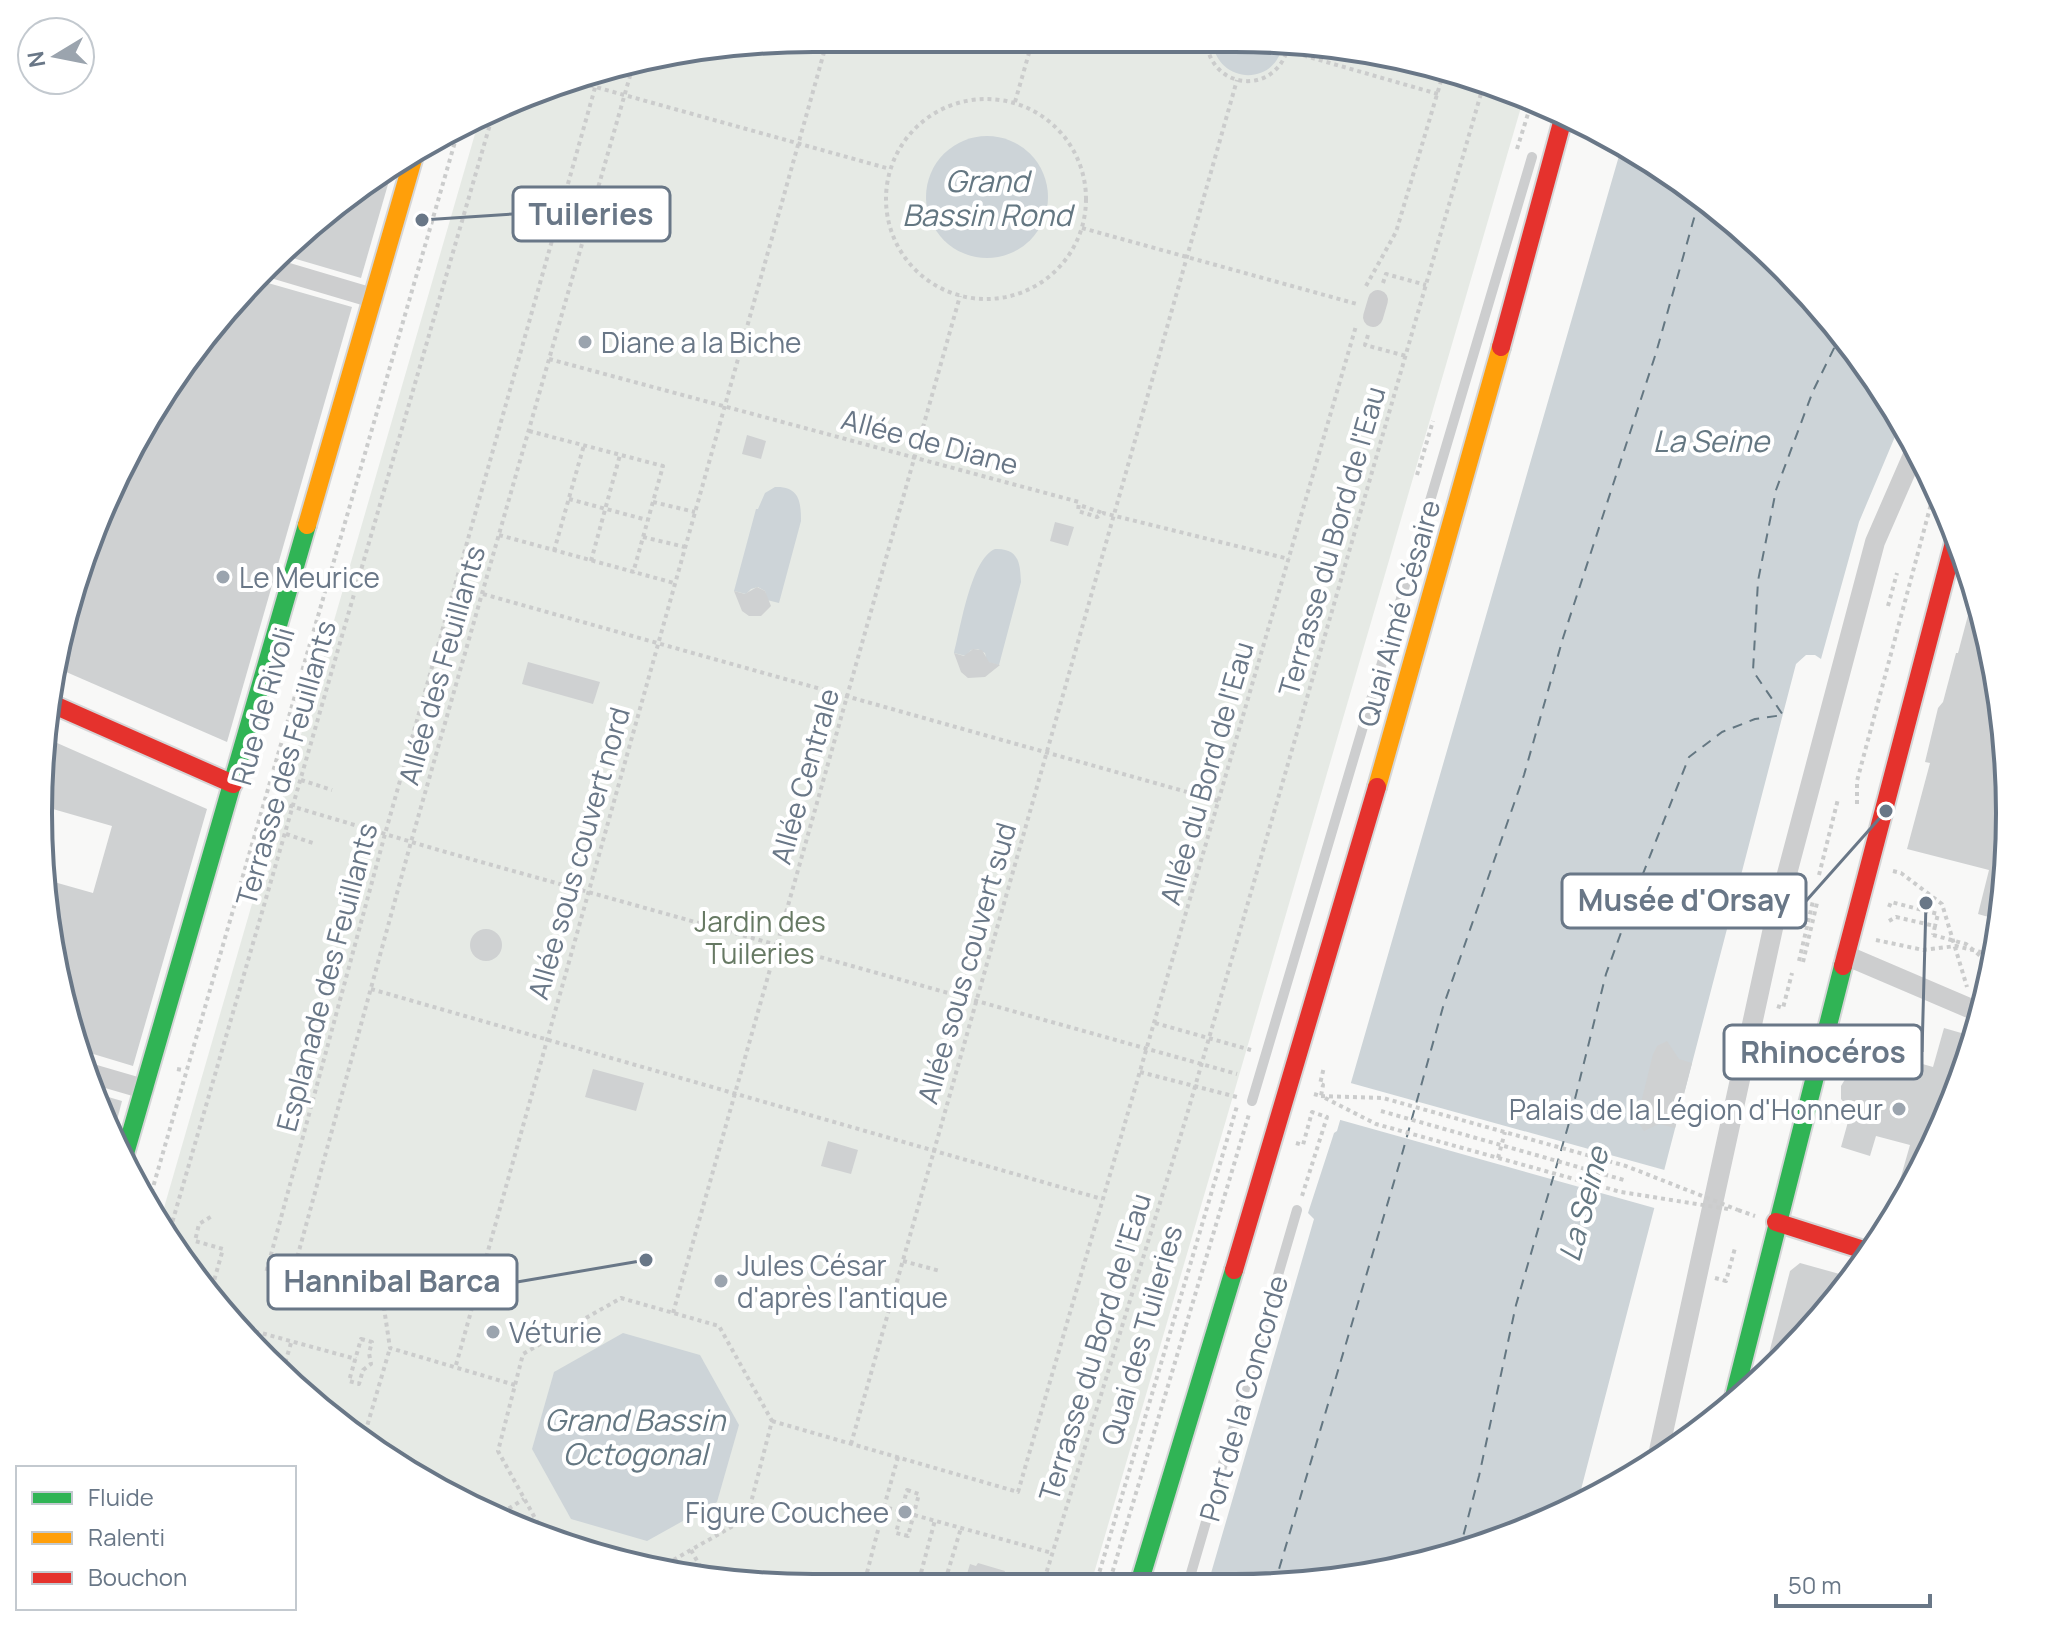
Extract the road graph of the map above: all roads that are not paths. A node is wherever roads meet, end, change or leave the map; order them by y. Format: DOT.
graph roads {
  1 [pos="1561,125"];
  2 [pos="1532,157"];
  3 [pos="411,167"];
  4 [pos="280,270"];
  5 [pos="373,298"];
  6 [pos="1910,462"];
  7 [pos="1951,555"];
  8 [pos="60,708"];
  9 [pos="233,784"];
  10 [pos="1845,955"];
  11 [pos="1970,1009"];
  12 [pos="99,1076"];
  13 [pos="144,1089"];
  14 [pos="1252,1101"];
  15 [pos="128,1145"];
  16 [pos="1298,1206"];
  17 [pos="1776,1222"];
  18 [pos="1859,1248"];
  19 [pos="1737,1385"];
  20 [pos="1660,1444"];
  21 [pos="1142,1574"];
  22 [pos="1191,1574"];
  1 -- 21 [label="main road, Quai Aimé Césaire"];
  2 -- 14 [label="lane, Quai Aimé Césaire"];
  3 -- 5 [label="main road, Rue de Rivoli"];
  4 -- 5 [label="street"];
  5 -- 9 [label="main road, Rue de Rivoli"];
  6 -- 20 [label="street"];
  7 -- 10 [label="main road"];
  8 -- 9 [label="main road"];
  9 -- 13 [label="main road, Rue de Rivoli"];
  10 -- 11 [label="street"];
  10 -- 17 [label="main road"];
  12 -- 13 [label="street"];
  13 -- 15 [label="main road, Rue de Rivoli"];
  16 -- 22 [label="lane, Port de la Concorde"];
  17 -- 18 [label="main road"];
  17 -- 19 [label="main road"];
}
